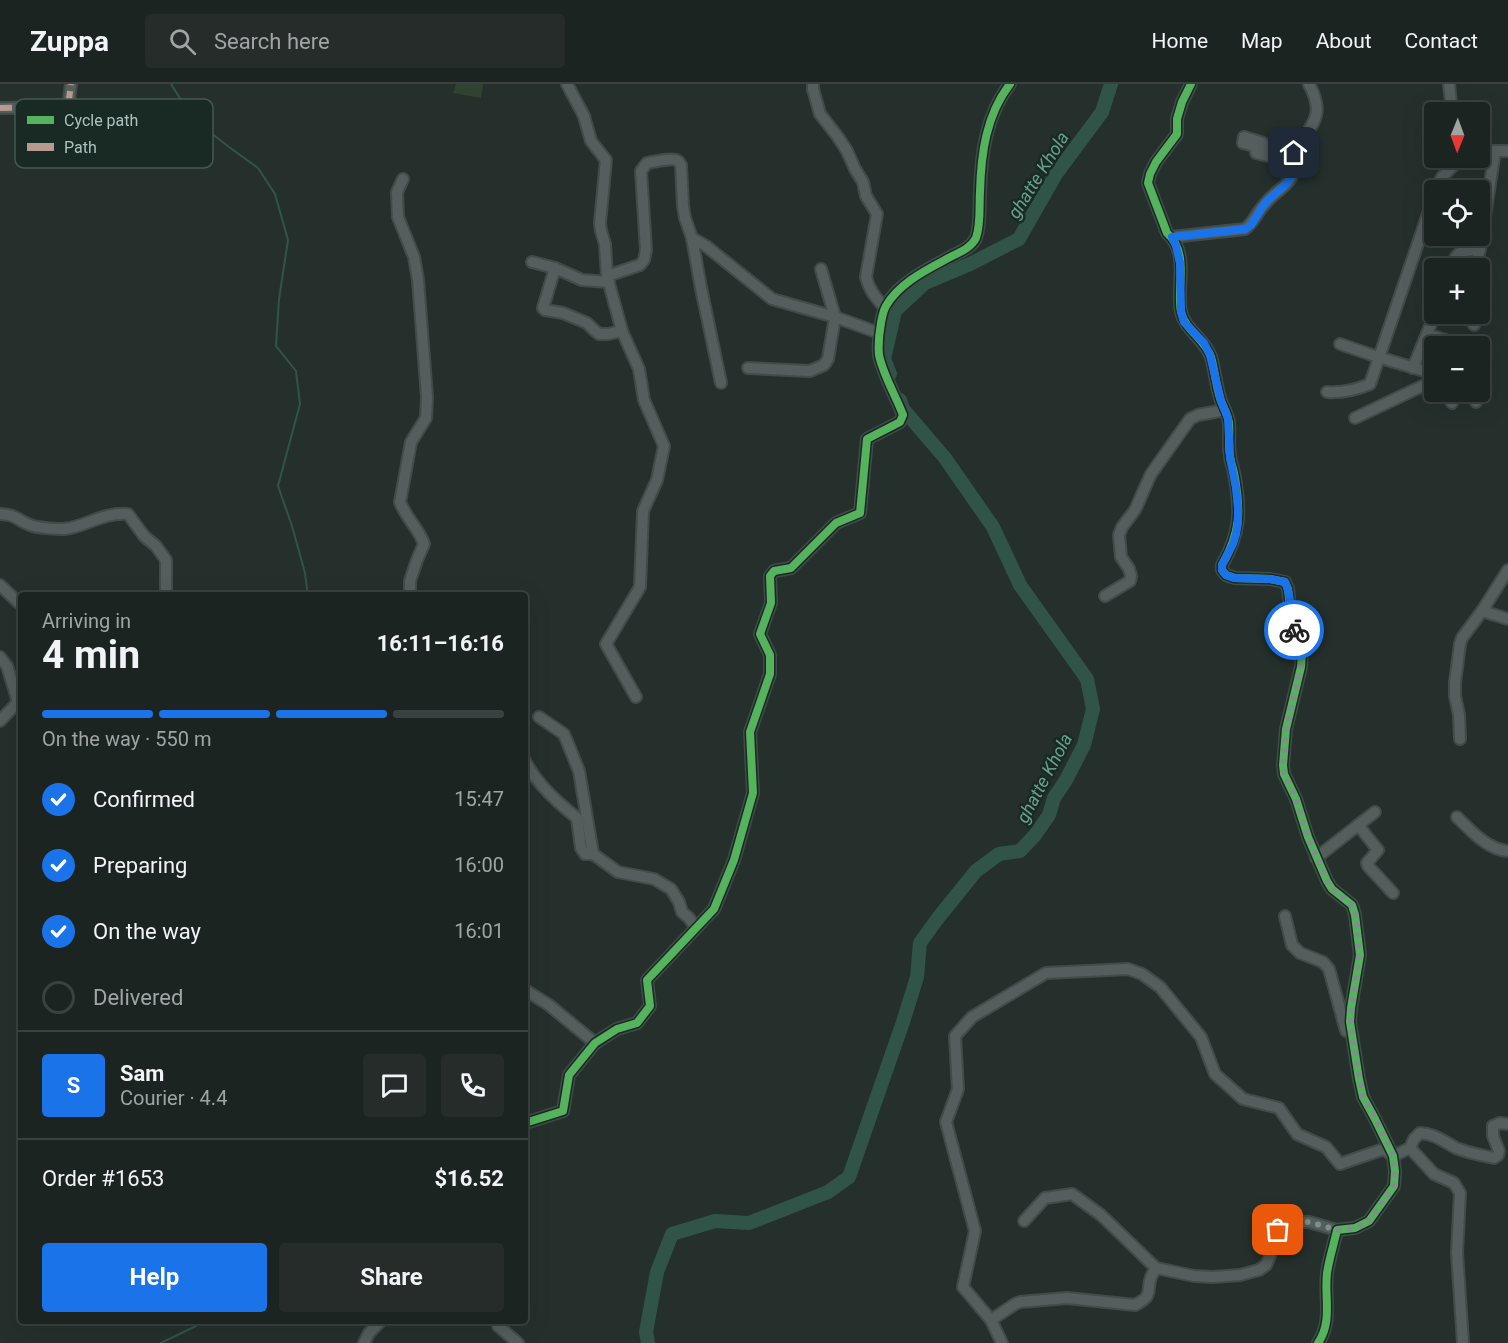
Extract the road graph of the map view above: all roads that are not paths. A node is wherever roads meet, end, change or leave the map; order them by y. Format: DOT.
graph roads {
  1 [pos="70,84"];
  2 [pos="567,84"];
  3 [pos="813,84"];
  4 [pos="1010,84"];
  5 [pos="1191,84"];
  6 [pos="1310,84"];
  7 [pos="1449,84"];
  8 [pos="69,99"];
  9 [pos="1451,102"];
  10 [pos="0,108"];
  11 [pos="15,108"];
  12 [pos="1490,151"];
  13 [pos="1496,151"];
  14 [pos="1508,151"];
  15 [pos="1451,168"];
  16 [pos="403,179"];
  17 [pos="1440,180"];
  18 [pos="1424,225"];
  19 [pos="692,237"];
  20 [pos="1172,237"];
  21 [pos="1480,249"];
  22 [pos="1454,258"];
  23 [pos="1477,258"];
  24 [pos="532,262"];
  25 [pos="555,268"];
  26 [pos="821,269"];
  27 [pos="608,279"];
  28 [pos="885,308"];
  29 [pos="835,317"];
  30 [pos="1431,324"];
  31 [pos="622,331"];
  32 [pos="879,333"];
  33 [pos="1427,334"];
  34 [pos="1433,336"];
  35 [pos="1340,344"];
  36 [pos="1378,357"];
  37 [pos="748,368"];
  38 [pos="1413,368"];
  39 [pos="1424,371"];
  40 [pos="722,383"];
  41 [pos="1424,384"];
  42 [pos="1327,392"];
  43 [pos="1225,410"];
  44 [pos="1355,418"];
  45 [pos="0,514"];
  46 [pos="1508,570"];
  47 [pos="0,585"];
  48 [pos="166,592"];
  49 [pos="410,592"];
  50 [pos="1105,596"];
  51 [pos="18,602"];
  52 [pos="1482,611"];
  53 [pos="1508,619"];
  54 [pos="0,657"];
  55 [pos="636,697"];
  56 [pos="539,717"];
  57 [pos="0,721"];
  58 [pos="1460,739"];
  59 [pos="528,765"];
  60 [pos="1375,812"];
  61 [pos="1457,817"];
  62 [pos="1358,825"];
  63 [pos="1508,851"];
  64 [pos="593,854"];
  65 [pos="1316,858"];
  66 [pos="1393,893"];
  67 [pos="1286,916"];
  68 [pos="696,928"];
  69 [pos="528,992"];
  70 [pos="595,1043"];
  71 [pos="1357,1062"];
  72 [pos="528,1123"];
  73 [pos="1508,1124"];
  74 [pos="1410,1148"];
  75 [pos="1393,1156"];
  76 [pos="1024,1221"];
  77 [pos="1337,1230"];
  78 [pos="1156,1268"];
  79 [pos="991,1320"];
  80 [pos="378,1324"];
  81 [pos="498,1324"];
  82 [pos="364,1343"];
  83 [pos="518,1343"];
  84 [pos="1002,1343"];
  85 [pos="1318,1343"];
  86 [pos="1463,1343"];
  1 -- 8 [label="street"];
  2 -- 27 [label="street"];
  3 -- 28 [label="street"];
  4 -- 28 [label="street"];
  5 -- 20 [label="street"];
  6 -- 20 [label="street"];
  7 -- 9 [label="street"];
  10 -- 11 [label="street"];
  12 -- 13 [label="street"];
  13 -- 14 [label="street"];
  13 -- 21 [label="street"];
  15 -- 17 [label="street"];
  16 -- 49 [label="street"];
  18 -- 36 [label="street"];
  19 -- 27 [label="street"];
  19 -- 29 [label="street"];
  19 -- 40 [label="street"];
  20 -- 43 [label="street"];
  21 -- 22 [label="street"];
  21 -- 23 [label="street"];
  24 -- 25 [label="street"];
  25 -- 27 [label="street"];
  25 -- 31 [label="street"];
  26 -- 29 [label="street"];
  27 -- 31 [label="street"];
  28 -- 32 [label="street"];
  29 -- 32 [label="street"];
  29 -- 37 [label="street"];
  30 -- 33 [label="street"];
  31 -- 55 [label="street"];
  32 -- 68 [label="street"];
  33 -- 34 [label="street"];
  33 -- 38 [label="street"];
  35 -- 36 [label="street"];
  36 -- 38 [label="street"];
  36 -- 42 [label="street"];
  38 -- 39 [label="street"];
  41 -- 44 [label="street"];
  43 -- 50 [label="street"];
  43 -- 65 [label="street"];
  45 -- 48 [label="street"];
  46 -- 52 [label="street"];
  47 -- 51 [label="street"];
  52 -- 53 [label="street"];
  52 -- 58 [label="street"];
  54 -- 57 [label="street"];
  56 -- 64 [label="street"];
  59 -- 64 [label="street"];
  60 -- 62 [label="street"];
  61 -- 63 [label="street"];
  62 -- 65 [label="street"];
  62 -- 66 [label="street"];
  64 -- 68 [label="street"];
  65 -- 71 [label="street"];
  67 -- 71 [label="street"];
  68 -- 70 [label="street"];
  69 -- 70 [label="street"];
  70 -- 72 [label="street"];
  71 -- 75 [label="street"];
  73 -- 74 [label="street"];
  74 -- 75 [label="street"];
  74 -- 86 [label="street"];
  75 -- 77 [label="street"];
  75 -- 79 [label="street"];
  76 -- 78 [label="street"];
  77 -- 78 [label="street"];
  77 -- 85 [label="street"];
  78 -- 79 [label="street"];
  79 -- 84 [label="street"];
  80 -- 82 [label="street"];
  81 -- 83 [label="street"];
}
